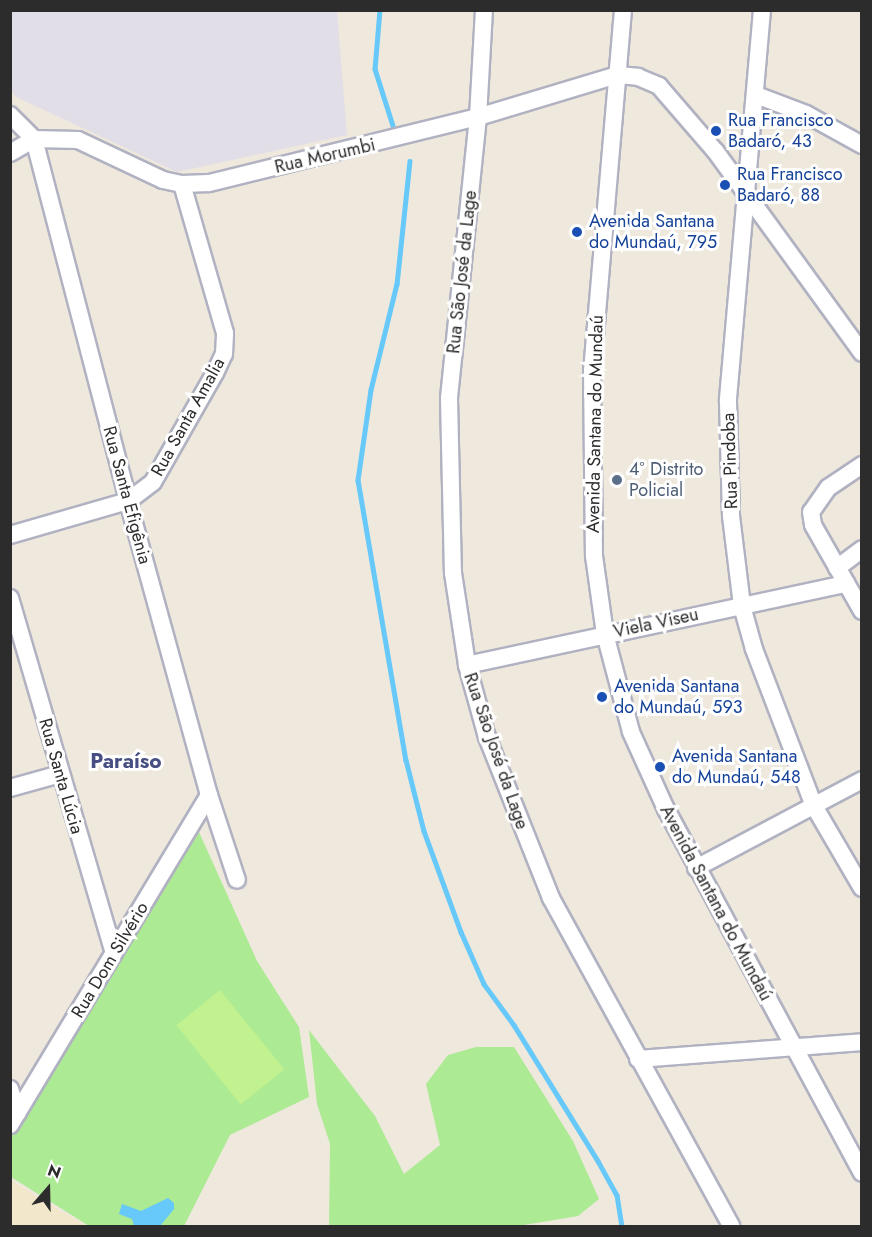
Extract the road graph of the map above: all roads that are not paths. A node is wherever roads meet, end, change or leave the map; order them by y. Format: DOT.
graph roads {
  1 [pos="484,10"];
  2 [pos="623,10"];
  3 [pos="762,10"];
  4 [pos="617,75"];
  5 [pos="756,95"];
  6 [pos="10,115"];
  7 [pos="478,117"];
  8 [pos="34,139"];
  9 [pos="861,145"];
  10 [pos="10,153"];
  11 [pos="182,184"];
  12 [pos="747,192"];
  13 [pos="861,353"];
  14 [pos="861,465"];
  15 [pos="128,501"];
  16 [pos="10,535"];
  17 [pos="861,549"];
  18 [pos="837,568"];
  19 [pos="846,584"];
  20 [pos="10,598"];
  21 [pos="742,606"];
  22 [pos="861,611"];
  23 [pos="605,634"];
  24 [pos="467,665"];
  25 [pos="60,774"];
  26 [pos="861,780"];
  27 [pos="10,788"];
  28 [pos="209,795"];
  29 [pos="814,806"];
  30 [pos="696,868"];
  31 [pos="237,880"];
  32 [pos="861,888"];
  33 [pos="114,953"];
  34 [pos="861,1042"];
  35 [pos="792,1045"];
  36 [pos="638,1059"];
  37 [pos="10,1089"];
  38 [pos="14,1119"];
  39 [pos="861,1173"];
  40 [pos="731,1227"];
  1 -- 7 [label="street, Rua São José da Lage"];
  2 -- 4 [label="street, Avenida Santana do Mundaú"];
  3 -- 5 [label="street, Rua Pindoba"];
  4 -- 7 [label="street, Rua Morumbi"];
  4 -- 12 [label="street"];
  4 -- 23 [label="street, Avenida Santana do Mundaú"];
  5 -- 9 [label="street"];
  5 -- 12 [label="street, Rua Pindoba"];
  6 -- 8 [label="street"];
  7 -- 11 [label="street, Rua Morumbi"];
  7 -- 24 [label="street, Rua São José da Lage"];
  8 -- 10 [label="street"];
  8 -- 11 [label="street, Rua Morumbi"];
  8 -- 15 [label="street, Rua Santa Efigênia"];
  11 -- 15 [label="street, Rua Santa Amalia"];
  12 -- 13 [label="street"];
  12 -- 21 [label="street, Rua Pindoba"];
  14 -- 18 [label="street"];
  15 -- 16 [label="street"];
  15 -- 28 [label="street, Rua Santa Efigênia"];
  17 -- 18 [label="street"];
  18 -- 19 [label="street"];
  19 -- 21 [label="street, Viela Viseu"];
  19 -- 22 [label="street"];
  20 -- 25 [label="street, Rua Santa Lúcia"];
  21 -- 23 [label="street, Viela Viseu"];
  21 -- 29 [label="street, Rua Pindoba"];
  23 -- 24 [label="street, Viela Viseu"];
  23 -- 30 [label="street, Avenida Santana do Mundaú"];
  24 -- 36 [label="street, Rua São José da Lage"];
  25 -- 27 [label="street"];
  25 -- 33 [label="street, Rua Santa Lúcia"];
  26 -- 29 [label="street"];
  28 -- 31 [label="street, Rua Santa Efigênia"];
  28 -- 33 [label="street, Rua Dom Silvério"];
  29 -- 30 [label="street"];
  29 -- 32 [label="street, Rua Pindoba"];
  30 -- 35 [label="street, Avenida Santana do Mundaú"];
  33 -- 38 [label="street, Rua Dom Silvério"];
  34 -- 35 [label="street"];
  35 -- 36 [label="street"];
  35 -- 39 [label="street, Avenida Santana do Mundaú"];
  36 -- 40 [label="street, Rua São José da Lage"];
  37 -- 38 [label="street"];
}
